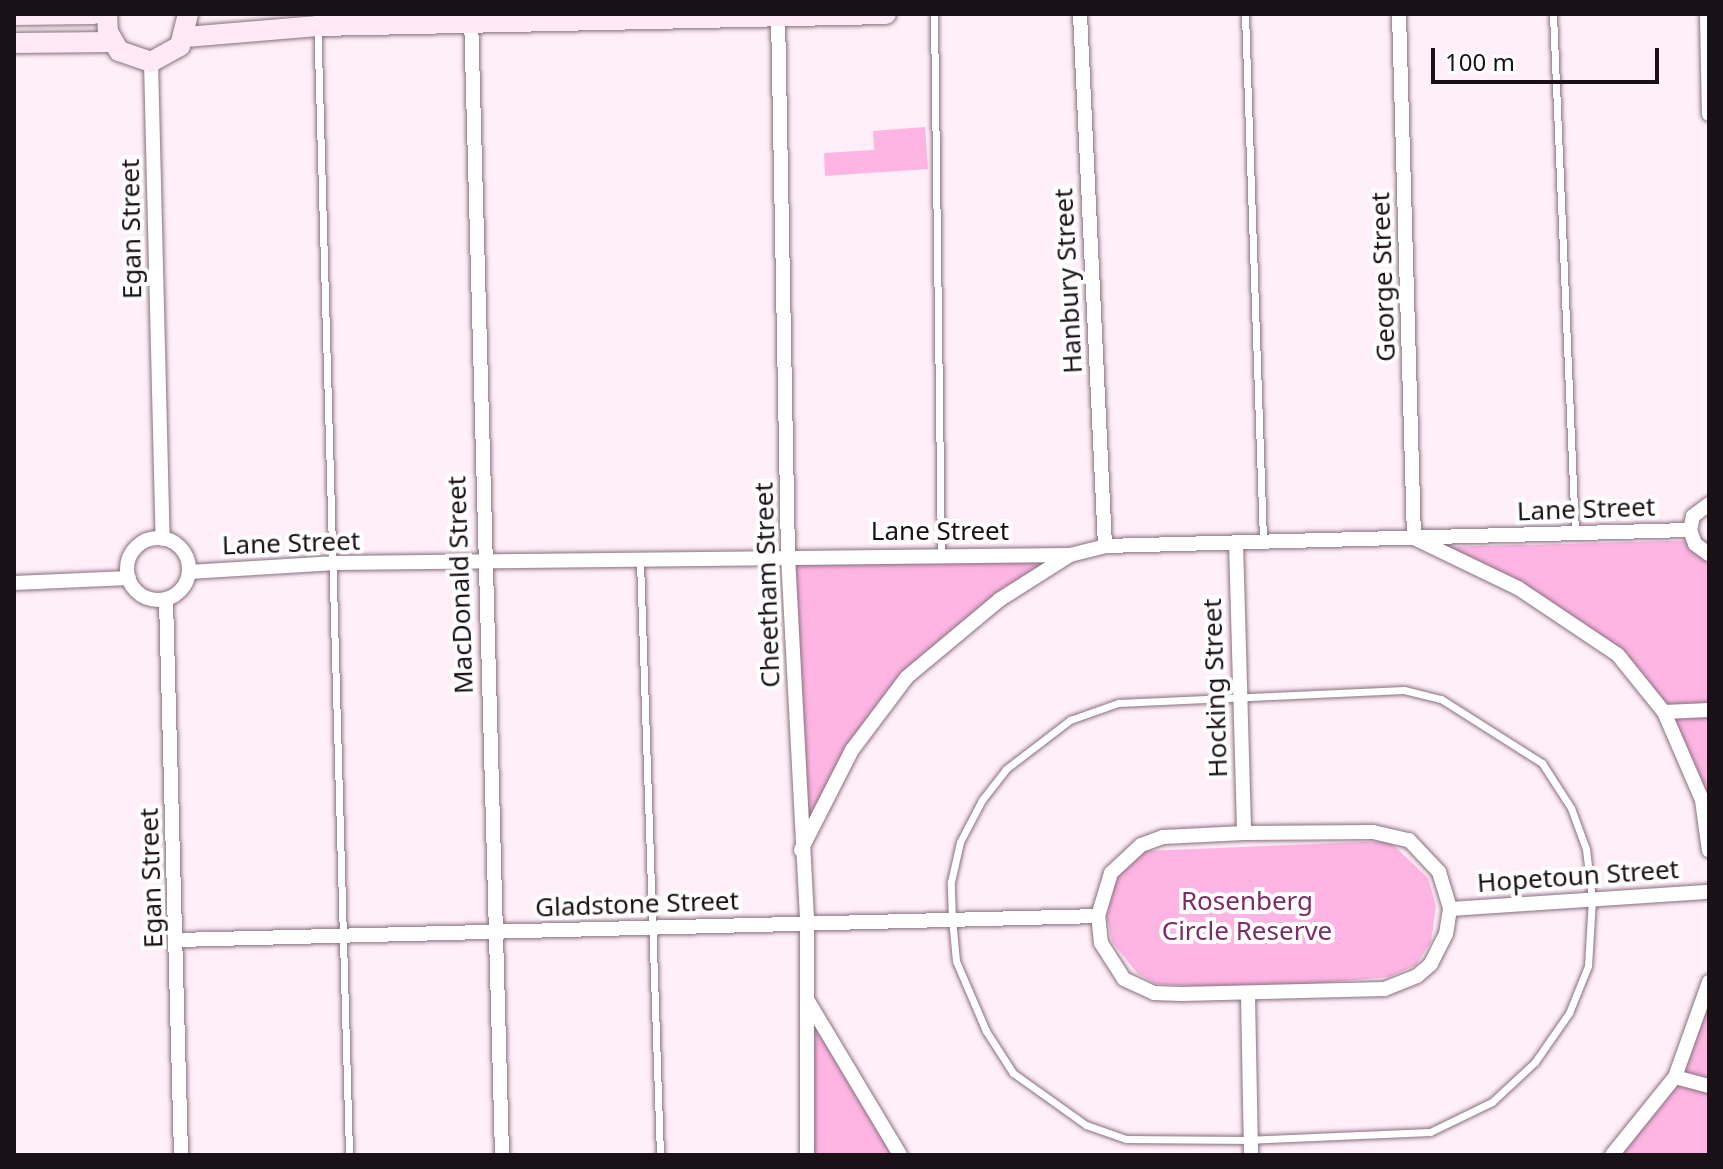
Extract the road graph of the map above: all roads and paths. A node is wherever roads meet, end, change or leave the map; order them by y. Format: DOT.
graph roads {
  1 [pos="94,14"];
  2 [pos="107,14"];
  3 [pos="188,14"];
  4 [pos="854,14"];
  5 [pos="886,14"];
  6 [pos="934,14"];
  7 [pos="1080,14"];
  8 [pos="1245,14"];
  9 [pos="1399,14"];
  10 [pos="1553,14"];
  11 [pos="1707,14"];
  12 [pos="14,15"];
  13 [pos="778,15"];
  14 [pos="471,19"];
  15 [pos="318,20"];
  16 [pos="186,37"];
  17 [pos="112,42"];
  18 [pos="14,43"];
  19 [pos="151,62"];
  20 [pos="1709,114"];
  21 [pos="1709,504"];
  22 [pos="1690,530"];
  23 [pos="1575,533"];
  24 [pos="1414,538"];
  25 [pos="163,539"];
  26 [pos="1263,540"];
  27 [pos="1236,542"];
  28 [pos="1105,546"];
  29 [pos="941,554"];
  30 [pos="1709,554"];
  31 [pos="1070,555"];
  32 [pos="788,556"];
  33 [pos="640,561"];
  34 [pos="336,563"];
  35 [pos="482,564"];
  36 [pos="189,572"];
  37 [pos="129,578"];
  38 [pos="14,583"];
  39 [pos="166,600"];
  40 [pos="1237,695"];
  41 [pos="1709,710"];
  42 [pos="1664,712"];
  43 [pos="1244,833"];
  44 [pos="801,850"];
  45 [pos="1709,851"];
  46 [pos="1709,892"];
  47 [pos="1592,899"];
  48 [pos="1450,909"];
  49 [pos="1098,916"];
  50 [pos="952,919"];
  51 [pos="807,923"];
  52 [pos="654,928"];
  53 [pos="497,932"];
  54 [pos="345,935"];
  55 [pos="177,940"];
  56 [pos="1709,982"];
  57 [pos="1248,996"];
  58 [pos="807,1001"];
  59 [pos="1675,1077"];
  60 [pos="1709,1086"];
  61 [pos="1251,1147"];
  62 [pos="181,1155"];
  63 [pos="349,1155"];
  64 [pos="502,1155"];
  65 [pos="660,1155"];
  66 [pos="807,1155"];
  67 [pos="900,1155"];
  68 [pos="1612,1155"];
  1 -- 12 [label="street"];
  2 -- 17 [label="street"];
  3 -- 16 [label="street"];
  4 -- 5 [label="street"];
  4 -- 13 [label="street"];
  6 -- 29 [label="lane"];
  7 -- 28 [label="street, Hanbury Street"];
  8 -- 26 [label="lane"];
  9 -- 24 [label="street, George Street"];
  10 -- 23 [label="lane"];
  11 -- 20 [label="street"];
  13 -- 14 [label="street"];
  13 -- 32 [label="street, Cheetham Street"];
  14 -- 15 [label="street"];
  14 -- 35 [label="street, MacDonald Street"];
  15 -- 16 [label="street"];
  15 -- 34 [label="lane"];
  16 -- 19 [label="street"];
  17 -- 18 [label="street"];
  17 -- 19 [label="street"];
  19 -- 25 [label="street, Egan Street"];
  21 -- 22 [label="street"];
  22 -- 23 [label="street, Lane Street"];
  22 -- 30 [label="street"];
  23 -- 24 [label="street, Lane Street"];
  24 -- 26 [label="street, Lane Street"];
  24 -- 42 [label="street"];
  25 -- 36 [label="street"];
  25 -- 37 [label="street"];
  26 -- 27 [label="street, Lane Street"];
  27 -- 28 [label="street, Lane Street"];
  27 -- 40 [label="street, Hocking Street"];
  28 -- 31 [label="street, Lane Street"];
  29 -- 31 [label="street, Lane Street"];
  29 -- 32 [label="street, Lane Street"];
  31 -- 44 [label="street"];
  32 -- 33 [label="street, Lane Street"];
  32 -- 44 [label="street, Cheetham Street"];
  33 -- 35 [label="street, Lane Street"];
  33 -- 52 [label="lane"];
  34 -- 35 [label="street, Lane Street"];
  34 -- 36 [label="street, Lane Street"];
  34 -- 54 [label="lane"];
  35 -- 53 [label="street, MacDonald Street"];
  36 -- 39 [label="street"];
  37 -- 38 [label="street"];
  37 -- 39 [label="street"];
  39 -- 55 [label="street, Egan Street"];
  40 -- 43 [label="street, Hocking Street"];
  40 -- 47 [label="lane"];
  40 -- 50 [label="lane"];
  41 -- 42 [label="street"];
  42 -- 45 [label="street"];
  43 -- 48 [label="street"];
  43 -- 49 [label="street"];
  44 -- 51 [label="street, Cheetham Street"];
  46 -- 47 [label="street, Hopetoun Street"];
  47 -- 48 [label="street, Hopetoun Street"];
  47 -- 61 [label="lane"];
  48 -- 57 [label="street"];
  49 -- 50 [label="street, Gladstone Street"];
  49 -- 57 [label="street"];
  50 -- 51 [label="street, Gladstone Street"];
  50 -- 61 [label="lane"];
  51 -- 52 [label="street, Gladstone Street"];
  51 -- 58 [label="street, Cheetham Street"];
  52 -- 53 [label="street, Gladstone Street"];
  52 -- 65 [label="lane"];
  53 -- 54 [label="street, Gladstone Street"];
  53 -- 64 [label="street, MacDonald Street"];
  54 -- 55 [label="street, Gladstone Street"];
  54 -- 63 [label="lane"];
  55 -- 62 [label="street, Egan Street"];
  56 -- 59 [label="street"];
  57 -- 61 [label="street"];
  58 -- 66 [label="street, Cheetham Street"];
  58 -- 67 [label="street"];
  59 -- 60 [label="street"];
  59 -- 68 [label="street"];
}
